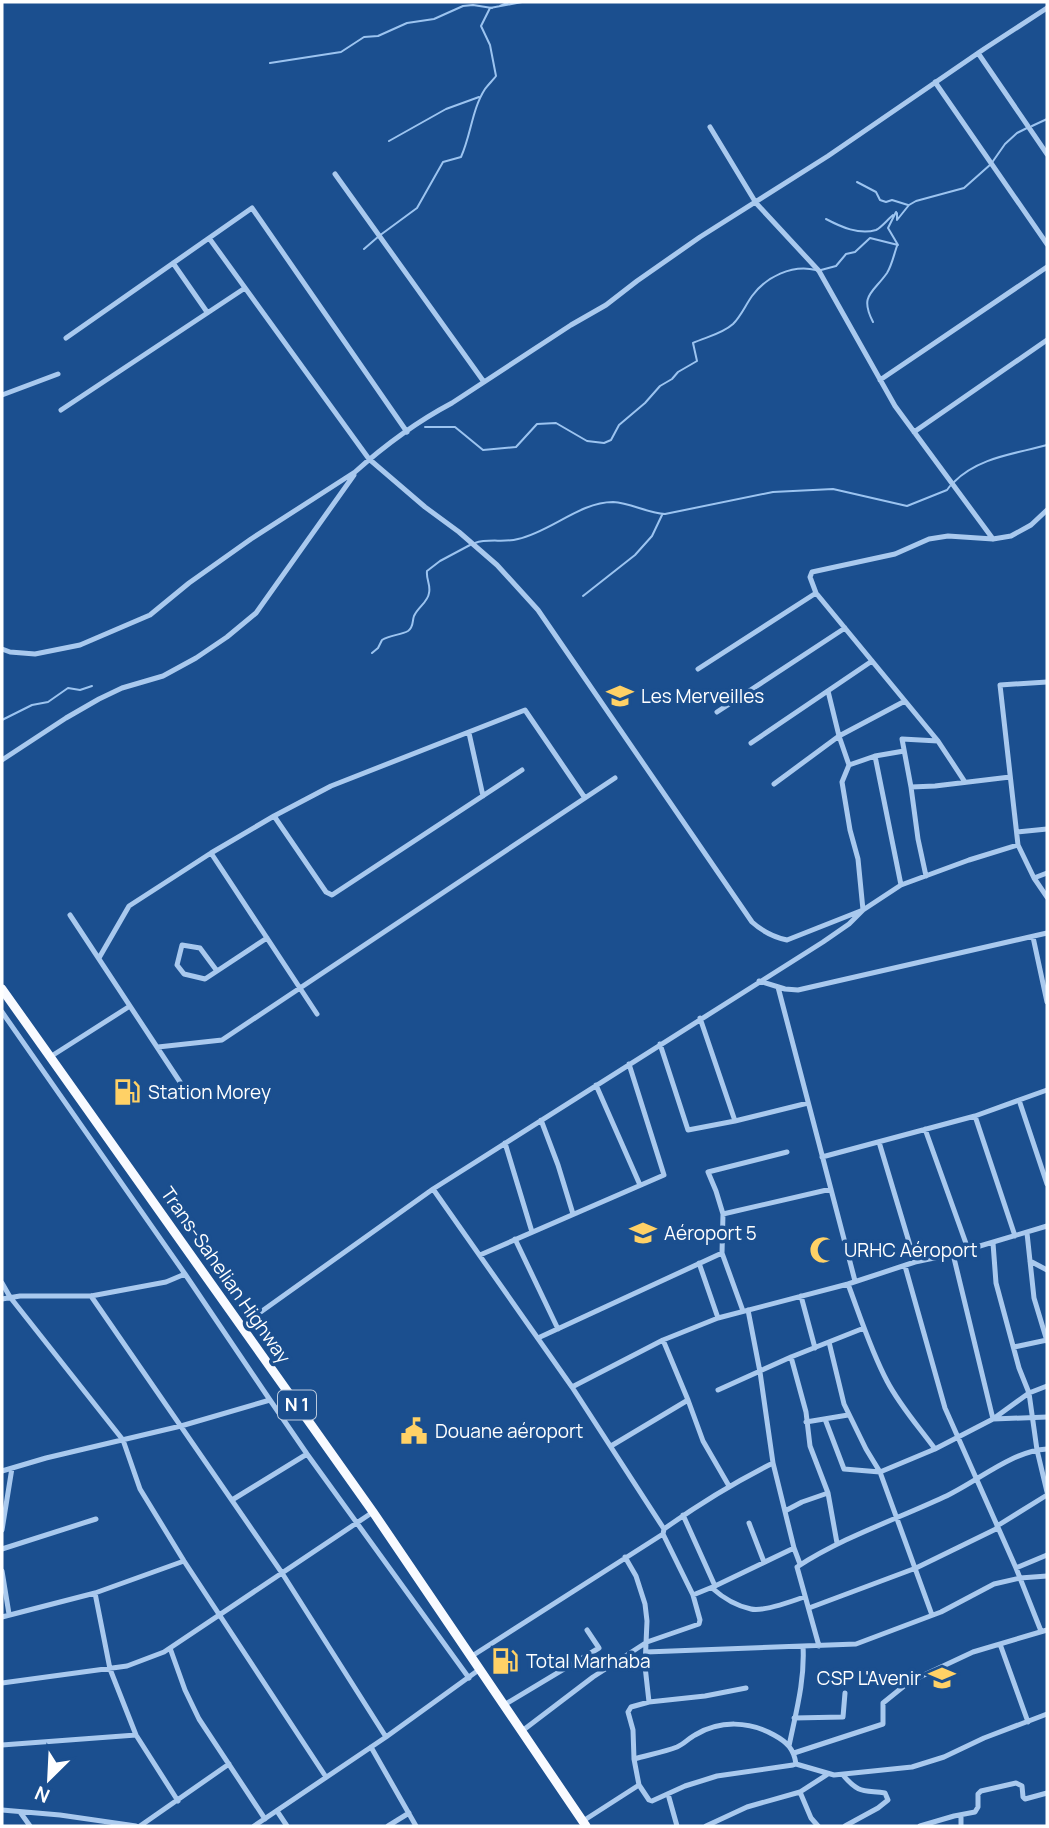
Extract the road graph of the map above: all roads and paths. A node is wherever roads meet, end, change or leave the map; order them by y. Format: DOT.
graph roads {
  1 [pos="1047,8"];
  2 [pos="978,53"];
  3 [pos="935,82"];
  4 [pos="710,127"];
  5 [pos="1047,154"];
  6 [pos="335,174"];
  7 [pos="757,202"];
  8 [pos="209,238"];
  9 [pos="1047,244"];
  10 [pos="173,263"];
  11 [pos="1047,267"];
  12 [pos="245,288"];
  13 [pos="207,312"];
  14 [pos="66,338"];
  15 [pos="1047,340"];
  16 [pos="58,374"];
  17 [pos="880,380"];
  18 [pos="484,382"];
  19 [pos="2,395"];
  20 [pos="61,410"];
  21 [pos="407,432"];
  22 [pos="914,432"];
  23 [pos="369,459"];
  24 [pos="355,472"];
  25 [pos="1047,510"];
  26 [pos="993,539"];
  27 [pos="816,593"];
  28 [pos="845,628"];
  29 [pos="2,649"];
  30 [pos="872,661"];
  31 [pos="698,669"];
  32 [pos="1047,682"];
  33 [pos="828,691"];
  34 [pos="905,701"];
  35 [pos="717,712"];
  36 [pos="468,733"];
  37 [pos="839,736"];
  38 [pos="938,741"];
  39 [pos="751,743"];
  40 [pos="904,751"];
  41 [pos="875,756"];
  42 [pos="2,760"];
  43 [pos="849,765"];
  44 [pos="523,770"];
  45 [pos="1010,777"];
  46 [pos="615,778"];
  47 [pos="965,782"];
  48 [pos="774,784"];
  49 [pos="911,787"];
  50 [pos="484,796"];
  51 [pos="585,798"];
  52 [pos="274,816"];
  53 [pos="1047,829"];
  54 [pos="1017,832"];
  55 [pos="1018,845"];
  56 [pos="211,853"];
  57 [pos="1047,873"];
  58 [pos="926,876"];
  59 [pos="1034,878"];
  60 [pos="901,885"];
  61 [pos="1047,897"];
  62 [pos="863,910"];
  63 [pos="70,915"];
  64 [pos="1047,933"];
  65 [pos="1033,937"];
  66 [pos="267,938"];
  67 [pos="99,958"];
  68 [pos="217,971"];
  69 [pos="759,981"];
  70 [pos="778,987"];
  71 [pos="301,989"];
  72 [pos="2,991"];
  73 [pos="1047,1002"];
  74 [pos="130,1006"];
  75 [pos="2,1012"];
  76 [pos="317,1014"];
  77 [pos="701,1018"];
  78 [pos="660,1044"];
  79 [pos="158,1047"];
  80 [pos="50,1057"];
  81 [pos="629,1063"];
  82 [pos="180,1082"];
  83 [pos="596,1085"];
  84 [pos="1047,1090"];
  85 [pos="1019,1100"];
  86 [pos="808,1103"];
  87 [pos="975,1115"];
  88 [pos="541,1120"];
  89 [pos="736,1121"];
  90 [pos="925,1129"];
  91 [pos="879,1142"];
  92 [pos="505,1143"];
  93 [pos="787,1152"];
  94 [pos="822,1157"];
  95 [pos="1047,1184"];
  96 [pos="640,1185"];
  97 [pos="433,1189"];
  98 [pos="831,1189"];
  99 [pos="573,1214"];
  100 [pos="723,1214"];
  101 [pos="1047,1226"];
  102 [pos="532,1232"];
  103 [pos="1027,1233"];
  104 [pos="1016,1237"];
  105 [pos="515,1239"];
  106 [pos="993,1243"];
  107 [pos="968,1249"];
  108 [pos="722,1252"];
  109 [pos="953,1254"];
  110 [pos="480,1255"];
  111 [pos="1030,1261"];
  112 [pos="915,1262"];
  113 [pos="699,1263"];
  114 [pos="905,1266"];
  115 [pos="1047,1270"];
  116 [pos="185,1274"];
  117 [pos="851,1282"];
  118 [pos="2,1283"];
  119 [pos="91,1296"];
  120 [pos="801,1296"];
  121 [pos="10,1297"];
  122 [pos="2,1299"];
  123 [pos="746,1311"];
  124 [pos="718,1318"];
  125 [pos="241,1326"];
  126 [pos="864,1328"];
  127 [pos="558,1329"];
  128 [pos="538,1338"];
  129 [pos="663,1340"];
  130 [pos="1047,1340"];
  131 [pos="829,1342"];
  132 [pos="1014,1347"];
  133 [pos="815,1348"];
  134 [pos="791,1357"];
  135 [pos="760,1372"];
  136 [pos="275,1374"];
  137 [pos="258,1381"];
  138 [pos="1047,1386"];
  139 [pos="572,1387"];
  140 [pos="718,1390"];
  141 [pos="1029,1393"];
  142 [pos="270,1400"];
  143 [pos="688,1400"];
  144 [pos="848,1415"];
  145 [pos="1032,1417"];
  146 [pos="1047,1417"];
  147 [pos="825,1419"];
  148 [pos="993,1419"];
  149 [pos="806,1422"];
  150 [pos="181,1426"];
  151 [pos="959,1438"];
  152 [pos="122,1440"];
  153 [pos="611,1446"];
  154 [pos="935,1449"];
  155 [pos="1047,1449"];
  156 [pos="1037,1450"];
  157 [pos="307,1454"];
  158 [pos="773,1463"];
  159 [pos="12,1468"];
  160 [pos="2,1471"];
  161 [pos="880,1472"];
  162 [pos="977,1478"];
  163 [pos="729,1486"];
  164 [pos="828,1493"];
  165 [pos="1047,1494"];
  166 [pos="232,1500"];
  167 [pos="785,1511"];
  168 [pos="373,1512"];
  169 [pos="683,1515"];
  170 [pos="897,1518"];
  171 [pos="96,1519"];
  172 [pos="358,1522"];
  173 [pos="749,1523"];
  174 [pos="997,1527"];
  175 [pos="2,1530"];
  176 [pos="663,1531"];
  177 [pos="837,1543"];
  178 [pos="794,1548"];
  179 [pos="2,1549"];
  180 [pos="1047,1555"];
  181 [pos="625,1558"];
  182 [pos="184,1561"];
  183 [pos="764,1562"];
  184 [pos="800,1564"];
  185 [pos="916,1568"];
  186 [pos="1016,1568"];
  187 [pos="2,1571"];
  188 [pos="282,1573"];
  189 [pos="1047,1576"];
  190 [pos="1020,1577"];
  191 [pos="713,1587"];
  192 [pos="95,1592"];
  193 [pos="693,1595"];
  194 [pos="804,1597"];
  195 [pos="809,1608"];
  196 [pos="9,1614"];
  197 [pos="932,1615"];
  198 [pos="220,1616"];
  199 [pos="2,1617"];
  200 [pos="587,1630"];
  201 [pos="1044,1630"];
  202 [pos="647,1642"];
  203 [pos="1000,1644"];
  204 [pos="803,1646"];
  205 [pos="818,1646"];
  206 [pos="170,1648"];
  207 [pos="646,1652"];
  208 [pos="472,1656"];
  209 [pos="110,1669"];
  210 [pos="480,1669"];
  211 [pos="469,1678"];
  212 [pos="2,1682"];
  213 [pos="746,1688"];
  214 [pos="845,1693"];
  215 [pos="649,1702"];
  216 [pos="504,1705"];
  217 [pos="1047,1714"];
  218 [pos="794,1718"];
  219 [pos="1028,1722"];
  220 [pos="522,1731"];
  221 [pos="136,1735"];
  222 [pos="386,1737"];
  223 [pos="2,1745"];
  224 [pos="789,1746"];
  225 [pos="371,1747"];
  226 [pos="794,1754"];
  227 [pos="634,1759"];
  228 [pos="796,1764"];
  229 [pos="229,1765"];
  230 [pos="828,1774"];
  231 [pos="843,1775"];
  232 [pos="326,1777"];
  233 [pos="639,1785"];
  234 [pos="800,1792"];
  235 [pos="1047,1793"];
  236 [pos="668,1794"];
  237 [pos="178,1801"];
  238 [pos="2,1810"];
  239 [pos="277,1811"];
  240 [pos="20,1812"];
  241 [pos="409,1813"];
  242 [pos="961,1815"];
  243 [pos="265,1819"];
  244 [pos="584,1824"];
  245 [pos="814,1825"];
  246 [pos="30,1826"];
  247 [pos="138,1826"];
  248 [pos="254,1826"];
  249 [pos="287,1826"];
  250 [pos="388,1826"];
  251 [pos="416,1826"];
  252 [pos="677,1826"];
  253 [pos="706,1826"];
  254 [pos="845,1826"];
  255 [pos="920,1826"];
  256 [pos="961,1826"];
  1 -- 2 [label="street"];
  2 -- 3 [label="street"];
  2 -- 5 [label="street"];
  3 -- 7 [label="street"];
  3 -- 9 [label="street"];
  4 -- 7 [label="street"];
  6 -- 18 [label="street"];
  7 -- 17 [label="street"];
  7 -- 18 [label="street"];
  8 -- 10 [label="street"];
  8 -- 12 [label="street"];
  8 -- 21 [label="street"];
  10 -- 13 [label="street"];
  10 -- 14 [label="street"];
  11 -- 17 [label="street"];
  12 -- 13 [label="street"];
  12 -- 23 [label="street"];
  13 -- 20 [label="street"];
  15 -- 22 [label="street"];
  16 -- 19 [label="street"];
  17 -- 22 [label="street"];
  18 -- 21 [label="street"];
  21 -- 23 [label="street"];
  22 -- 26 [label="street"];
  23 -- 24 [label="street"];
  23 -- 62 [label="street"];
  24 -- 29 [label="street"];
  24 -- 42 [label="street"];
  25 -- 26 [label="street"];
  26 -- 27 [label="street"];
  27 -- 28 [label="street"];
  27 -- 31 [label="street"];
  28 -- 30 [label="street"];
  28 -- 35 [label="street"];
  30 -- 33 [label="street"];
  30 -- 34 [label="street"];
  32 -- 45 [label="street"];
  33 -- 37 [label="street"];
  33 -- 39 [label="street"];
  34 -- 37 [label="street"];
  34 -- 38 [label="street"];
  36 -- 50 [label="street"];
  36 -- 51 [label="street"];
  36 -- 52 [label="street"];
  37 -- 43 [label="street"];
  37 -- 48 [label="street"];
  38 -- 40 [label="street"];
  38 -- 47 [label="street"];
  40 -- 41 [label="street"];
  40 -- 49 [label="street"];
  41 -- 43 [label="street"];
  41 -- 60 [label="street"];
  43 -- 62 [label="street"];
  44 -- 50 [label="street"];
  45 -- 47 [label="street"];
  45 -- 54 [label="street"];
  46 -- 51 [label="street"];
  47 -- 49 [label="street"];
  49 -- 58 [label="street"];
  50 -- 52 [label="street"];
  51 -- 71 [label="street"];
  52 -- 56 [label="street"];
  53 -- 54 [label="street"];
  54 -- 55 [label="street"];
  55 -- 58 [label="street"];
  55 -- 59 [label="street"];
  56 -- 66 [label="street"];
  56 -- 67 [label="street"];
  57 -- 59 [label="street"];
  58 -- 60 [label="street"];
  59 -- 61 [label="street"];
  60 -- 62 [label="street"];
  62 -- 69 [label="street"];
  63 -- 67 [label="street"];
  64 -- 65 [label="street"];
  65 -- 70 [label="street"];
  65 -- 73 [label="street"];
  66 -- 68 [label="street"];
  66 -- 71 [label="street"];
  67 -- 74 [label="street"];
  68 -- 68 [label="street"];
  69 -- 70 [label="street"];
  69 -- 77 [label="street"];
  70 -- 86 [label="street"];
  71 -- 76 [label="street"];
  71 -- 79 [label="street"];
  72 -- 80 [label="highway, Trans-Sahelian Highway / N 1"];
  74 -- 79 [label="street"];
  74 -- 80 [label="street"];
  75 -- 116 [label="street"];
  77 -- 78 [label="street"];
  77 -- 89 [label="street"];
  78 -- 81 [label="street"];
  78 -- 89 [label="street"];
  79 -- 82 [label="street"];
  80 -- 125 [label="highway, Trans-Sahelian Highway / N 1"];
  81 -- 83 [label="street"];
  81 -- 96 [label="street"];
  83 -- 88 [label="street"];
  83 -- 96 [label="street"];
  84 -- 85 [label="street"];
  85 -- 87 [label="street"];
  85 -- 95 [label="street"];
  86 -- 89 [label="street"];
  86 -- 94 [label="street"];
  87 -- 90 [label="street"];
  87 -- 104 [label="street"];
  88 -- 92 [label="street"];
  88 -- 99 [label="street"];
  90 -- 91 [label="street"];
  90 -- 107 [label="street"];
  91 -- 94 [label="street"];
  91 -- 112 [label="street"];
  92 -- 97 [label="street"];
  92 -- 102 [label="street"];
  93 -- 100 [label="street"];
  94 -- 98 [label="street"];
  96 -- 99 [label="street"];
  97 -- 110 [label="street"];
  97 -- 125 [label="street"];
  98 -- 100 [label="street"];
  98 -- 117 [label="street"];
  99 -- 102 [label="street"];
  100 -- 108 [label="street"];
  101 -- 103 [label="street"];
  102 -- 105 [label="street"];
  103 -- 104 [label="street"];
  103 -- 111 [label="street"];
  104 -- 106 [label="street"];
  105 -- 110 [label="street"];
  105 -- 127 [label="street"];
  106 -- 107 [label="street"];
  106 -- 132 [label="street"];
  107 -- 109 [label="street"];
  108 -- 113 [label="street"];
  108 -- 123 [label="street"];
  109 -- 112 [label="street"];
  109 -- 148 [label="street"];
  110 -- 128 [label="street"];
  111 -- 115 [label="street"];
  111 -- 130 [label="street"];
  112 -- 114 [label="street"];
  113 -- 124 [label="street"];
  113 -- 127 [label="street"];
  114 -- 117 [label="street"];
  114 -- 151 [label="street"];
  116 -- 119 [label="street"];
  116 -- 137 [label="street"];
  117 -- 120 [label="street"];
  117 -- 126 [label="street"];
  118 -- 121 [label="street"];
  119 -- 121 [label="street"];
  119 -- 150 [label="street"];
  120 -- 123 [label="street"];
  120 -- 133 [label="street"];
  121 -- 122 [label="street"];
  121 -- 152 [label="street"];
  123 -- 124 [label="street"];
  123 -- 135 [label="street"];
  124 -- 129 [label="street"];
  125 -- 136 [label="highway, Trans-Sahelian Highway / N 1"];
  126 -- 131 [label="street"];
  126 -- 154 [label="street"];
  127 -- 128 [label="street"];
  128 -- 139 [label="street"];
  129 -- 139 [label="street"];
  129 -- 143 [label="street"];
  130 -- 132 [label="street"];
  131 -- 133 [label="street"];
  131 -- 144 [label="street"];
  132 -- 141 [label="street"];
  133 -- 134 [label="street"];
  134 -- 135 [label="street"];
  134 -- 149 [label="street"];
  135 -- 140 [label="street"];
  135 -- 158 [label="street"];
  136 -- 137 [label="street"];
  136 -- 168 [label="highway, Trans-Sahelian Highway / N 1"];
  137 -- 142 [label="street"];
  138 -- 141 [label="street"];
  139 -- 153 [label="street"];
  141 -- 145 [label="street"];
  141 -- 148 [label="street"];
  142 -- 150 [label="street"];
  142 -- 157 [label="street"];
  143 -- 153 [label="street"];
  143 -- 163 [label="street"];
  144 -- 147 [label="street"];
  144 -- 161 [label="street"];
  145 -- 146 [label="street"];
  145 -- 148 [label="street"];
  145 -- 156 [label="street"];
  147 -- 149 [label="street"];
  147 -- 161 [label="street"];
  148 -- 151 [label="street"];
  149 -- 164 [label="street"];
  150 -- 152 [label="street"];
  150 -- 166 [label="street"];
  151 -- 154 [label="street"];
  151 -- 162 [label="street"];
  152 -- 159 [label="street"];
  152 -- 182 [label="street"];
  153 -- 176 [label="street"];
  154 -- 161 [label="street"];
  155 -- 156 [label="street"];
  156 -- 162 [label="street"];
  156 -- 165 [label="street"];
  157 -- 166 [label="street"];
  157 -- 172 [label="street"];
  158 -- 163 [label="street"];
  158 -- 167 [label="street"];
  159 -- 160 [label="street"];
  159 -- 175 [label="street"];
  161 -- 170 [label="street"];
  162 -- 170 [label="street"];
  162 -- 174 [label="street"];
  163 -- 169 [label="street"];
  164 -- 167 [label="street"];
  164 -- 177 [label="street"];
  165 -- 174 [label="street"];
  166 -- 188 [label="street"];
  167 -- 178 [label="street"];
  168 -- 172 [label="street"];
  168 -- 208 [label="highway, Trans-Sahelian Highway / N 1"];
  169 -- 176 [label="street"];
  169 -- 191 [label="street"];
  170 -- 177 [label="street"];
  170 -- 185 [label="street"];
  171 -- 179 [label="street"];
  172 -- 188 [label="street"];
  172 -- 211 [label="street"];
  173 -- 183 [label="street"];
  174 -- 185 [label="street"];
  174 -- 186 [label="street"];
  176 -- 181 [label="street"];
  176 -- 193 [label="street"];
  177 -- 184 [label="street"];
  178 -- 183 [label="street"];
  178 -- 184 [label="street"];
  180 -- 186 [label="street"];
  181 -- 202 [label="street"];
  181 -- 208 [label="street"];
  182 -- 192 [label="street"];
  182 -- 198 [label="street"];
  183 -- 191 [label="street"];
  184 -- 194 [label="street"];
  185 -- 195 [label="street"];
  185 -- 197 [label="street"];
  186 -- 190 [label="street"];
  187 -- 196 [label="street"];
  188 -- 198 [label="street"];
  188 -- 222 [label="street"];
  189 -- 190 [label="street"];
  190 -- 197 [label="street"];
  190 -- 201 [label="street"];
  191 -- 193 [label="street"];
  191 -- 194 [label="street"];
  192 -- 196 [label="street"];
  192 -- 209 [label="street"];
  193 -- 202 [label="street"];
  194 -- 195 [label="street"];
  195 -- 205 [label="street"];
  196 -- 199 [label="street"];
  197 -- 205 [label="street"];
  198 -- 206 [label="street"];
  198 -- 232 [label="street"];
  200 -- 216 [label="street"];
  201 -- 203 [label="street"];
  202 -- 207 [label="street"];
  202 -- 220 [label="street"];
  203 -- 219 [label="street"];
  203 -- 226 [label="street"];
  204 -- 205 [label="street"];
  204 -- 207 [label="street"];
  204 -- 218 [label="street"];
  206 -- 209 [label="street"];
  206 -- 229 [label="street"];
  207 -- 215 [label="street"];
  208 -- 210 [label="highway, Trans-Sahelian Highway / N 1"];
  209 -- 212 [label="street"];
  209 -- 221 [label="street"];
  210 -- 211 [label="street"];
  210 -- 216 [label="highway, Trans-Sahelian Highway / N 1"];
  211 -- 222 [label="street"];
  213 -- 215 [label="street"];
  214 -- 218 [label="street"];
  215 -- 227 [label="street"];
  216 -- 220 [label="highway, Trans-Sahelian Highway / N 1"];
  217 -- 219 [label="street"];
  218 -- 224 [label="street"];
  219 -- 231 [label="street"];
  220 -- 244 [label="highway, Trans-Sahelian Highway / N 1"];
  221 -- 223 [label="street"];
  221 -- 237 [label="street"];
  222 -- 225 [label="street"];
  224 -- 226 [label="street"];
  224 -- 227 [label="street"];
  225 -- 232 [label="street"];
  225 -- 241 [label="street"];
  226 -- 228 [label="street"];
  227 -- 233 [label="street"];
  228 -- 230 [label="street"];
  228 -- 236 [label="street"];
  229 -- 237 [label="street"];
  229 -- 243 [label="street"];
  230 -- 231 [label="street"];
  230 -- 234 [label="street"];
  231 -- 254 [label="street"];
  232 -- 239 [label="street"];
  233 -- 236 [label="street"];
  233 -- 244 [label="street"];
  234 -- 245 [label="street"];
  234 -- 253 [label="street"];
  235 -- 242 [label="street"];
  236 -- 252 [label="street"];
  237 -- 247 [label="street"];
  238 -- 240 [label="street"];
  239 -- 243 [label="street"];
  239 -- 249 [label="street"];
  240 -- 246 [label="street"];
  240 -- 247 [label="street"];
  241 -- 250 [label="street"];
  241 -- 251 [label="street"];
  242 -- 255 [label="street"];
  242 -- 256 [label="street"];
  243 -- 248 [label="street"];
}
